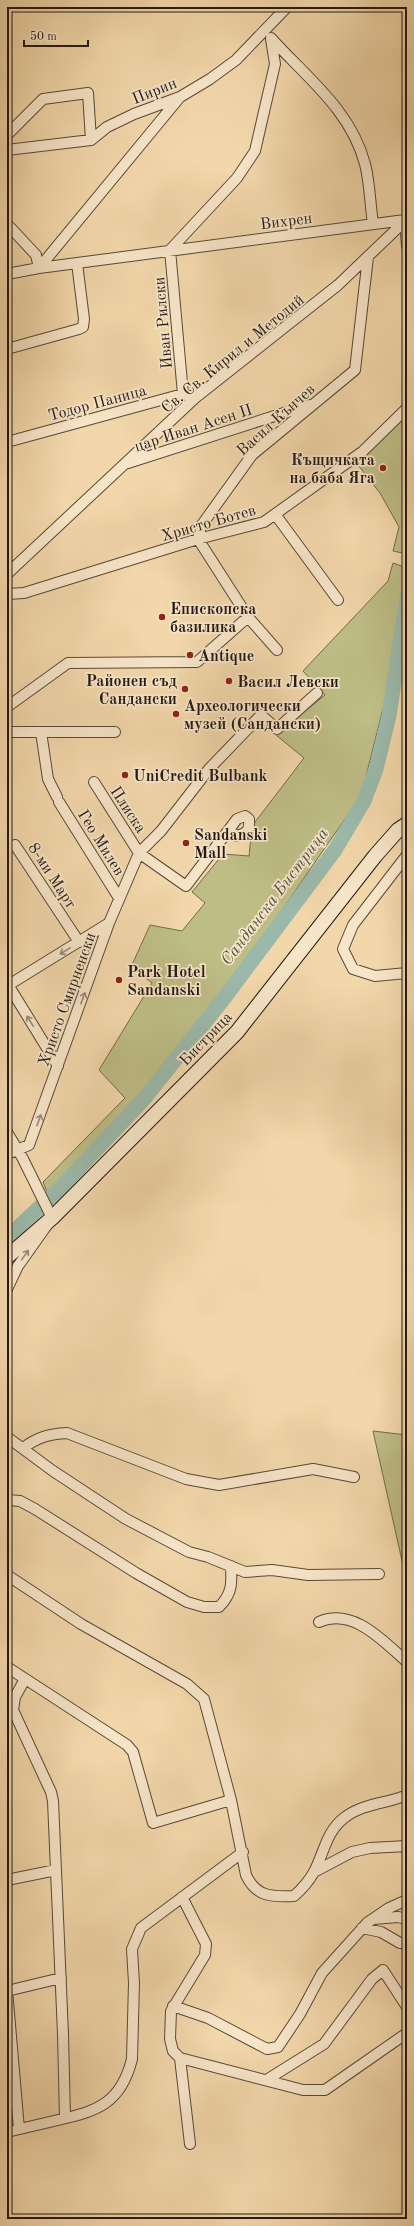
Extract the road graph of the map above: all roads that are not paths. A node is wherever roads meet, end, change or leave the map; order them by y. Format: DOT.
graph roads {
  1 [pos="287,7"];
  2 [pos="264,30"];
  3 [pos="272,39"];
  4 [pos="180,97"];
  5 [pos="7,135"];
  6 [pos="91,140"];
  7 [pos="7,150"];
  8 [pos="406,219"];
  9 [pos="7,224"];
  10 [pos="373,224"];
  11 [pos="407,246"];
  12 [pos="170,250"];
  13 [pos="368,257"];
  14 [pos="77,262"];
  15 [pos="39,268"];
  16 [pos="7,274"];
  17 [pos="7,349"];
  18 [pos="184,394"];
  19 [pos="195,398"];
  20 [pos="315,403"];
  21 [pos="407,408"];
  22 [pos="7,442"];
  23 [pos="126,464"];
  24 [pos="275,514"];
  25 [pos="198,539"];
  26 [pos="7,574"];
  27 [pos="7,594"];
  28 [pos="338,600"];
  29 [pos="248,617"];
  30 [pos="277,650"];
  31 [pos="317,693"];
  32 [pos="7,707"];
  33 [pos="7,732"];
  34 [pos="41,732"];
  35 [pos="116,732"];
  36 [pos="94,782"];
  37 [pos="407,824"];
  38 [pos="228,830"];
  39 [pos="15,845"];
  40 [pos="139,853"];
  41 [pos="407,855"];
  42 [pos="119,898"];
  43 [pos="109,922"];
  44 [pos="79,942"];
  45 [pos="407,973"];
  46 [pos="7,985"];
  47 [pos="58,1066"];
  48 [pos="7,1132"];
  49 [pos="18,1148"];
  50 [pos="7,1154"];
  51 [pos="50,1214"];
  52 [pos="7,1257"];
  53 [pos="7,1289"];
  54 [pos="7,1437"];
  55 [pos="23,1448"];
  56 [pos="354,1477"];
  57 [pos="7,1500"];
  58 [pos="231,1566"];
  59 [pos="379,1574"];
  60 [pos="7,1575"];
  61 [pos="319,1622"];
  62 [pos="407,1662"];
  63 [pos="7,1667"];
  64 [pos="25,1679"];
  65 [pos="407,1795"];
  66 [pos="231,1800"];
  67 [pos="407,1846"];
  68 [pos="243,1852"];
  69 [pos="56,1870"];
  70 [pos="314,1872"];
  71 [pos="7,1880"];
  72 [pos="182,1897"];
  73 [pos="407,1900"];
  74 [pos="373,1919"];
  75 [pos="407,1919"];
  76 [pos="362,1928"];
  77 [pos="407,1943"];
  78 [pos="61,1978"];
  79 [pos="7,1991"];
  80 [pos="173,2006"];
  81 [pos="407,2007"];
  82 [pos="407,2033"];
  83 [pos="180,2058"];
  84 [pos="268,2079"];
  85 [pos="65,2118"];
  86 [pos="19,2129"];
  87 [pos="7,2132"];
  88 [pos="190,2144"];
  1 -- 2 [label="street, Пирин"];
  2 -- 3 [label="street"];
  2 -- 4 [label="street, Пирин"];
  3 -- 10 [label="street"];
  3 -- 12 [label="street"];
  4 -- 6 [label="street, Пирин"];
  4 -- 15 [label="street"];
  5 -- 6 [label="street"];
  6 -- 7 [label="street"];
  8 -- 10 [label="street, Вихрен"];
  8 -- 11 [label="street"];
  8 -- 13 [label="street, Св. Св. Кирил и Методий"];
  9 -- 15 [label="street"];
  10 -- 12 [label="street, Вихрен"];
  12 -- 14 [label="street, Вихрен"];
  12 -- 18 [label="street, Иван Рилски"];
  13 -- 19 [label="street, Св. Св. Кирил и Методий"];
  13 -- 20 [label="street, Васил Кънчев"];
  14 -- 15 [label="street, Вихрен"];
  14 -- 17 [label="street"];
  15 -- 16 [label="street, Вихрен"];
  18 -- 19 [label="street"];
  18 -- 22 [label="street, Тодор Паница"];
  19 -- 23 [label="street, Св. Св. Кирил и Методий"];
  20 -- 23 [label="street, цар Иван Асен II"];
  20 -- 25 [label="street, Васил Кънчев"];
  21 -- 24 [label="street, Христо Ботев"];
  23 -- 26 [label="street, Св. Св. Кирил и Методий"];
  24 -- 25 [label="street, Христо Ботев"];
  24 -- 28 [label="street"];
  25 -- 27 [label="street, Христо Ботев"];
  25 -- 29 [label="street"];
  29 -- 30 [label="street"];
  29 -- 32 [label="street"];
  31 -- 40 [label="street"];
  33 -- 34 [label="street"];
  34 -- 35 [label="street"];
  34 -- 42 [label="street, Гео Милев"];
  36 -- 40 [label="street, Плиска"];
  37 -- 51 [label="street, Бистрица"];
  38 -- 40 [label="street"];
  39 -- 44 [label="street, 8-ми Март"];
  40 -- 42 [label="street, Христо Смирненски"];
  41 -- 45 [label="street"];
  42 -- 43 [label="street, Христо Смирненски"];
  43 -- 44 [label="street"];
  47 -- 43 [label="street, Христо Смирненски, one-way"];
  44 -- 46 [label="street, one-way"];
  47 -- 46 [label="street, one-way"];
  49 -- 47 [label="street, Христо Смирненски, one-way"];
  48 -- 49 [label="street"];
  49 -- 50 [label="street"];
  49 -- 51 [label="street"];
  51 -- 52 [label="street, Бистрица"];
  53 -- 51 [label="street, one-way"];
  54 -- 55 [label="street"];
  55 -- 56 [label="street"];
  55 -- 58 [label="street"];
  57 -- 58 [label="street"];
  58 -- 59 [label="street"];
  60 -- 66 [label="street"];
  61 -- 62 [label="street"];
  63 -- 64 [label="street"];
  64 -- 66 [label="street"];
  64 -- 69 [label="street"];
  65 -- 70 [label="street"];
  66 -- 68 [label="street"];
  67 -- 70 [label="street"];
  68 -- 70 [label="street"];
  68 -- 72 [label="street"];
  69 -- 71 [label="street"];
  69 -- 78 [label="street"];
  72 -- 80 [label="street"];
  72 -- 85 [label="street"];
  73 -- 74 [label="street"];
  74 -- 75 [label="street"];
  74 -- 76 [label="street"];
  76 -- 77 [label="street"];
  76 -- 80 [label="street"];
  78 -- 79 [label="street"];
  78 -- 85 [label="street"];
  79 -- 86 [label="street"];
  80 -- 83 [label="street"];
  81 -- 84 [label="street"];
  82 -- 84 [label="street"];
  83 -- 84 [label="street"];
  83 -- 88 [label="street"];
  85 -- 86 [label="street"];
  86 -- 87 [label="street"];
}
